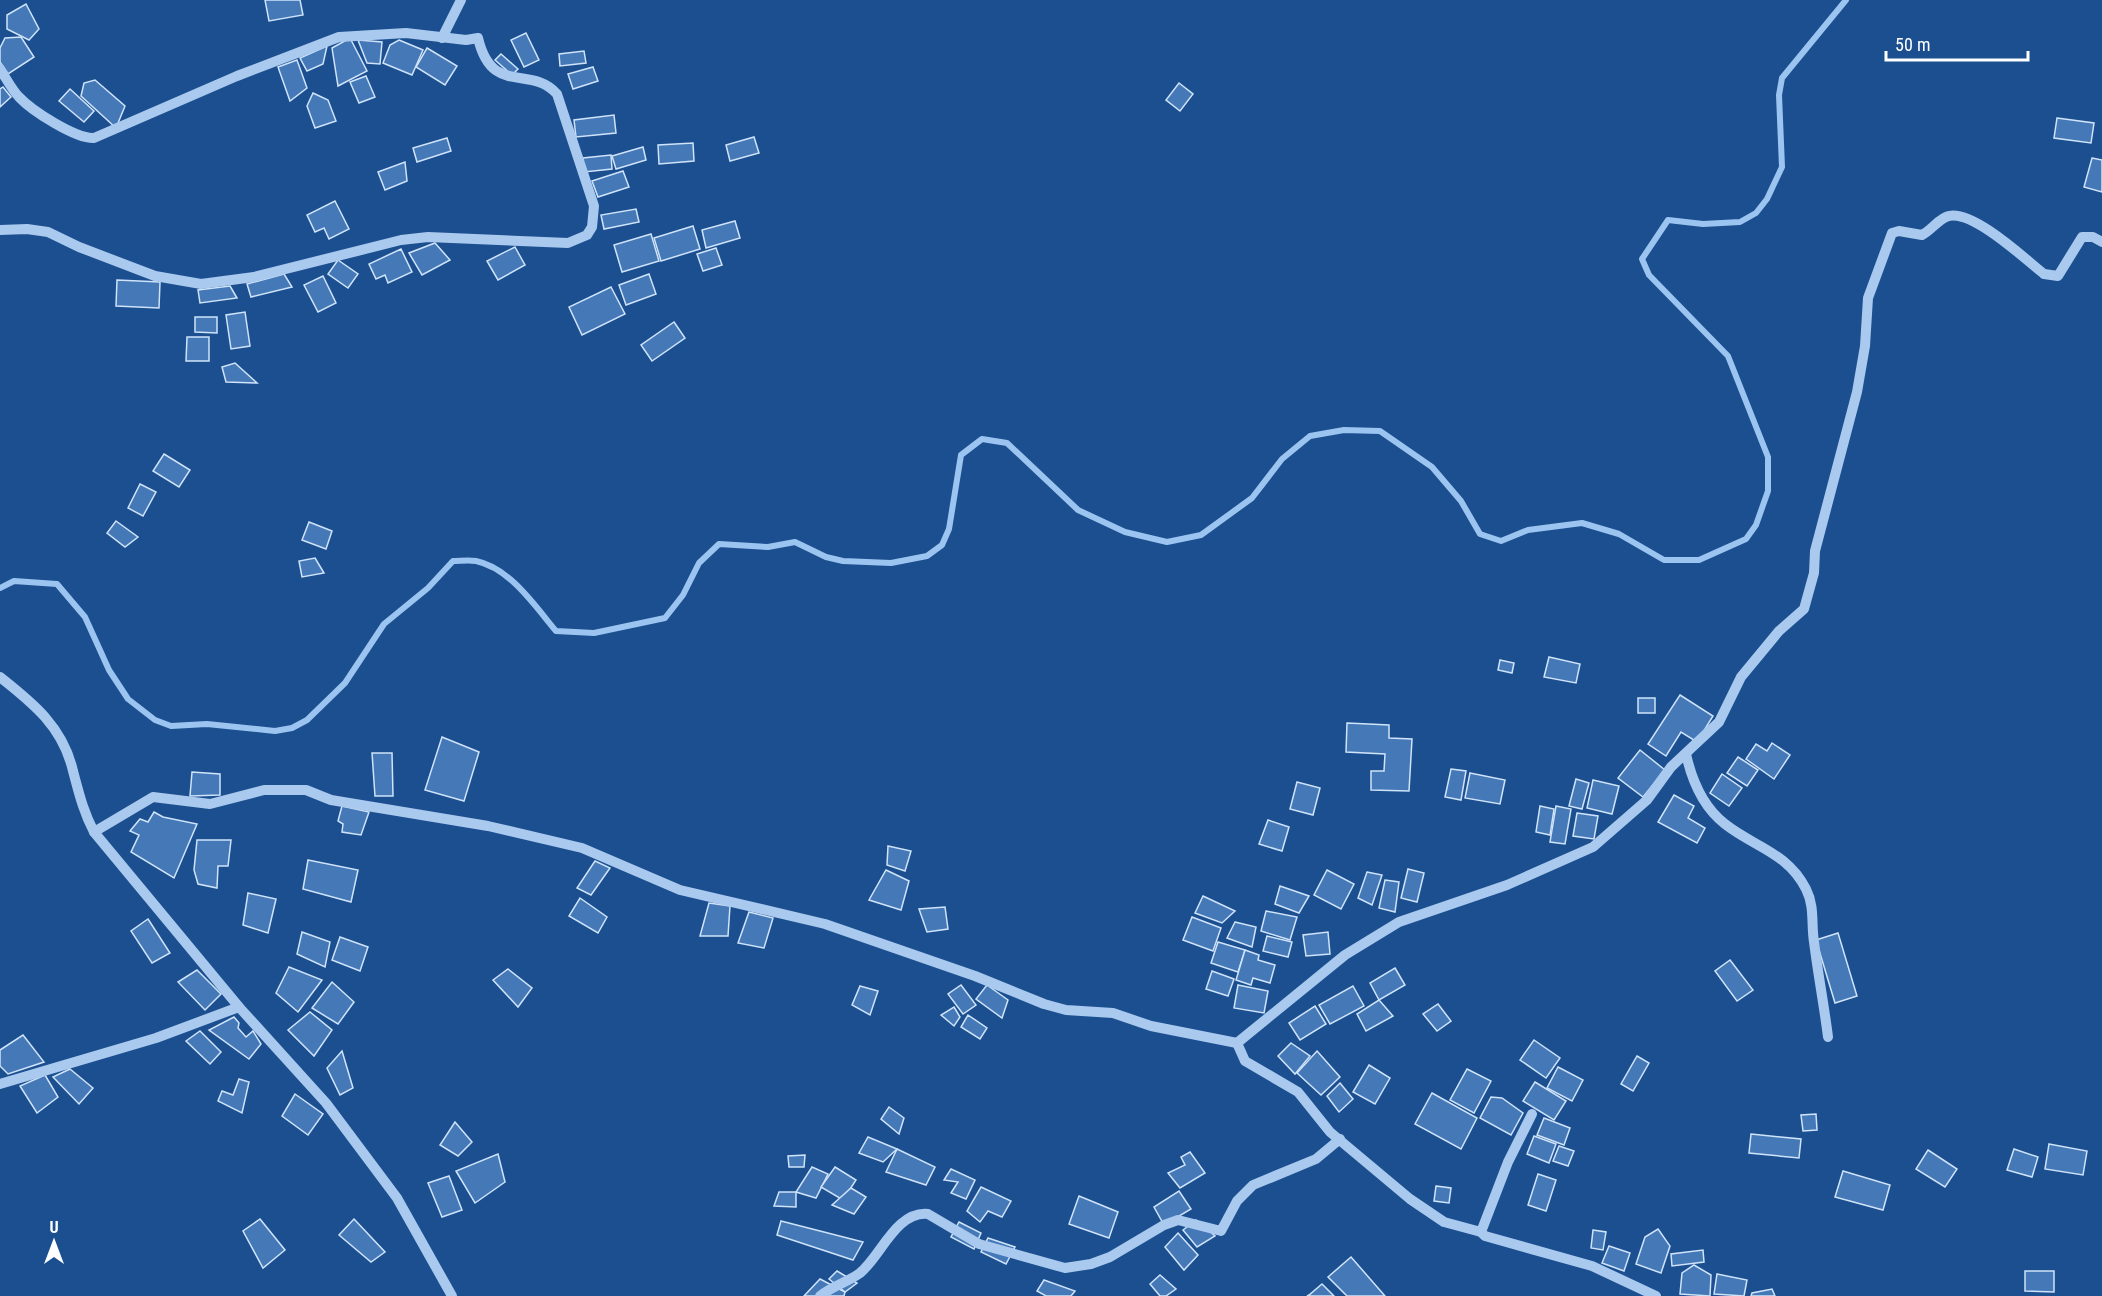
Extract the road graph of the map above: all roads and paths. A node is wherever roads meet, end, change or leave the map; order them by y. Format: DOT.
graph roads {
  1 [pos="461,0"];
  2 [pos="442,38"];
  3 [pos="0,69"];
  4 [pos="0,230"];
  5 [pos="2102,242"];
  6 [pos="0,676"];
  7 [pos="1686,754"];
  8 [pos="94,832"];
  9 [pos="238,1007"];
  10 [pos="1828,1037"];
  11 [pos="1237,1044"];
  12 [pos="0,1084"];
  13 [pos="1532,1114"];
  14 [pos="1340,1139"];
  15 [pos="1481,1232"];
  16 [pos="452,1296"];
  17 [pos="820,1296"];
  18 [pos="1656,1296"];
  1 -- 2 [label="street"];
  2 -- 3 [label="street"];
  2 -- 4 [label="street"];
  5 -- 7 [label="street"];
  6 -- 8 [label="street"];
  7 -- 10 [label="street"];
  7 -- 11 [label="street"];
  8 -- 9 [label="street"];
  8 -- 11 [label="street"];
  9 -- 12 [label="street"];
  9 -- 16 [label="street"];
  11 -- 14 [label="street"];
  13 -- 15 [label="street"];
  14 -- 15 [label="street"];
  14 -- 17 [label="street"];
  15 -- 18 [label="street"];
}
